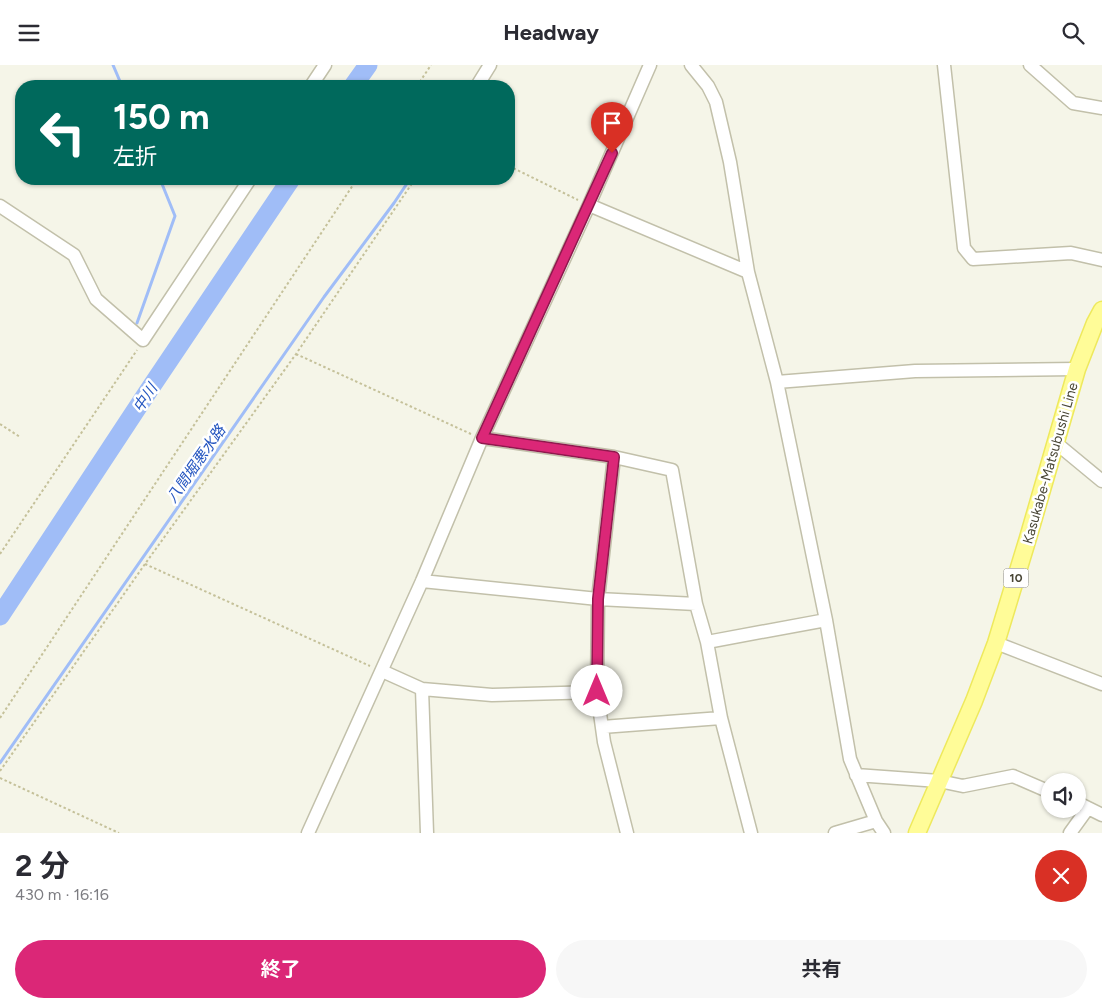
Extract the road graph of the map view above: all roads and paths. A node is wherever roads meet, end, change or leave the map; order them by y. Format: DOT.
graph roads {
  1 [pos="326,65"];
  2 [pos="431,65"];
  3 [pos="490,65"];
  4 [pos="650,65"];
  5 [pos="691,65"];
  6 [pos="944,65"];
  7 [pos="1030,65"];
  8 [pos="315,80"];
  9 [pos="421,80"];
  10 [pos="480,80"];
  11 [pos="1102,108"];
  12 [pos="515,169"];
  13 [pos="246,185"];
  14 [pos="352,185"];
  15 [pos="411,185"];
  16 [pos="589,205"];
  17 [pos="0,206"];
  18 [pos="1102,260"];
  19 [pos="748,272"];
  20 [pos="1101,316"];
  21 [pos="143,340"];
  22 [pos="296,355"];
  23 [pos="1077,369"];
  24 [pos="777,382"];
  25 [pos="0,424"];
  26 [pos="20,437"];
  27 [pos="482,438"];
  28 [pos="1056,443"];
  29 [pos="614,457"];
  30 [pos="1102,481"];
  31 [pos="0,554"];
  32 [pos="145,564"];
  33 [pos="422,581"];
  34 [pos="598,599"];
  35 [pos="696,604"];
  36 [pos="826,620"];
  37 [pos="707,642"];
  38 [pos="996,643"];
  39 [pos="382,671"];
  40 [pos="1102,684"];
  41 [pos="422,689"];
  42 [pos="597,691"];
  43 [pos="0,718"];
  44 [pos="721,718"];
  45 [pos="602,727"];
  46 [pos="0,771"];
  47 [pos="856,775"];
  48 [pos="0,778"];
  49 [pos="939,781"];
  50 [pos="1041,788"];
  51 [pos="1086,807"];
  52 [pos="1102,815"];
  53 [pos="1077,818"];
  54 [pos="876,821"];
  55 [pos="119,833"];
  56 [pos="308,833"];
  57 [pos="427,833"];
  58 [pos="627,833"];
  59 [pos="750,833"];
  60 [pos="835,833"];
  61 [pos="884,833"];
  62 [pos="917,833"];
  63 [pos="1070,833"];
  1 -- 8 [label="street"];
  2 -- 9 [label="path"];
  3 -- 10 [label="street"];
  4 -- 16 [label="street"];
  5 -- 19 [label="street"];
  6 -- 18 [label="street"];
  7 -- 11 [label="street"];
  12 -- 16 [label="path"];
  13 -- 21 [label="street"];
  14 -- 43 [label="path"];
  15 -- 22 [label="path"];
  16 -- 19 [label="street"];
  16 -- 27 [label="street"];
  17 -- 21 [label="street"];
  19 -- 24 [label="street"];
  20 -- 23 [label="main road, Kasukabe-Matsubushi Line / 10"];
  21 -- 31 [label="path"];
  22 -- 27 [label="path"];
  22 -- 32 [label="path"];
  23 -- 24 [label="street"];
  23 -- 28 [label="main road, Kasukabe-Matsubushi Line / 10"];
  24 -- 36 [label="street"];
  25 -- 26 [label="path"];
  27 -- 29 [label="street"];
  27 -- 33 [label="street"];
  28 -- 30 [label="street"];
  28 -- 38 [label="main road, Kasukabe-Matsubushi Line / 10"];
  29 -- 34 [label="street"];
  29 -- 35 [label="street"];
  32 -- 39 [label="path"];
  32 -- 46 [label="path"];
  33 -- 34 [label="street"];
  33 -- 39 [label="street"];
  34 -- 35 [label="street"];
  34 -- 42 [label="street"];
  35 -- 37 [label="street"];
  36 -- 37 [label="street"];
  36 -- 47 [label="street"];
  37 -- 44 [label="street"];
  38 -- 40 [label="street"];
  38 -- 49 [label="main road, Kasukabe-Matsubushi Line / 10"];
  39 -- 41 [label="street"];
  39 -- 56 [label="street"];
  41 -- 42 [label="street"];
  41 -- 57 [label="street"];
  42 -- 45 [label="street"];
  44 -- 45 [label="street"];
  44 -- 59 [label="street"];
  45 -- 58 [label="street"];
  47 -- 49 [label="street"];
  47 -- 54 [label="street"];
  48 -- 55 [label="path"];
  49 -- 50 [label="street"];
  49 -- 62 [label="main road, Kasukabe-Matsubushi Line / 10"];
  51 -- 52 [label="street"];
  53 -- 63 [label="street"];
  54 -- 60 [label="street"];
  54 -- 61 [label="street"];
}
